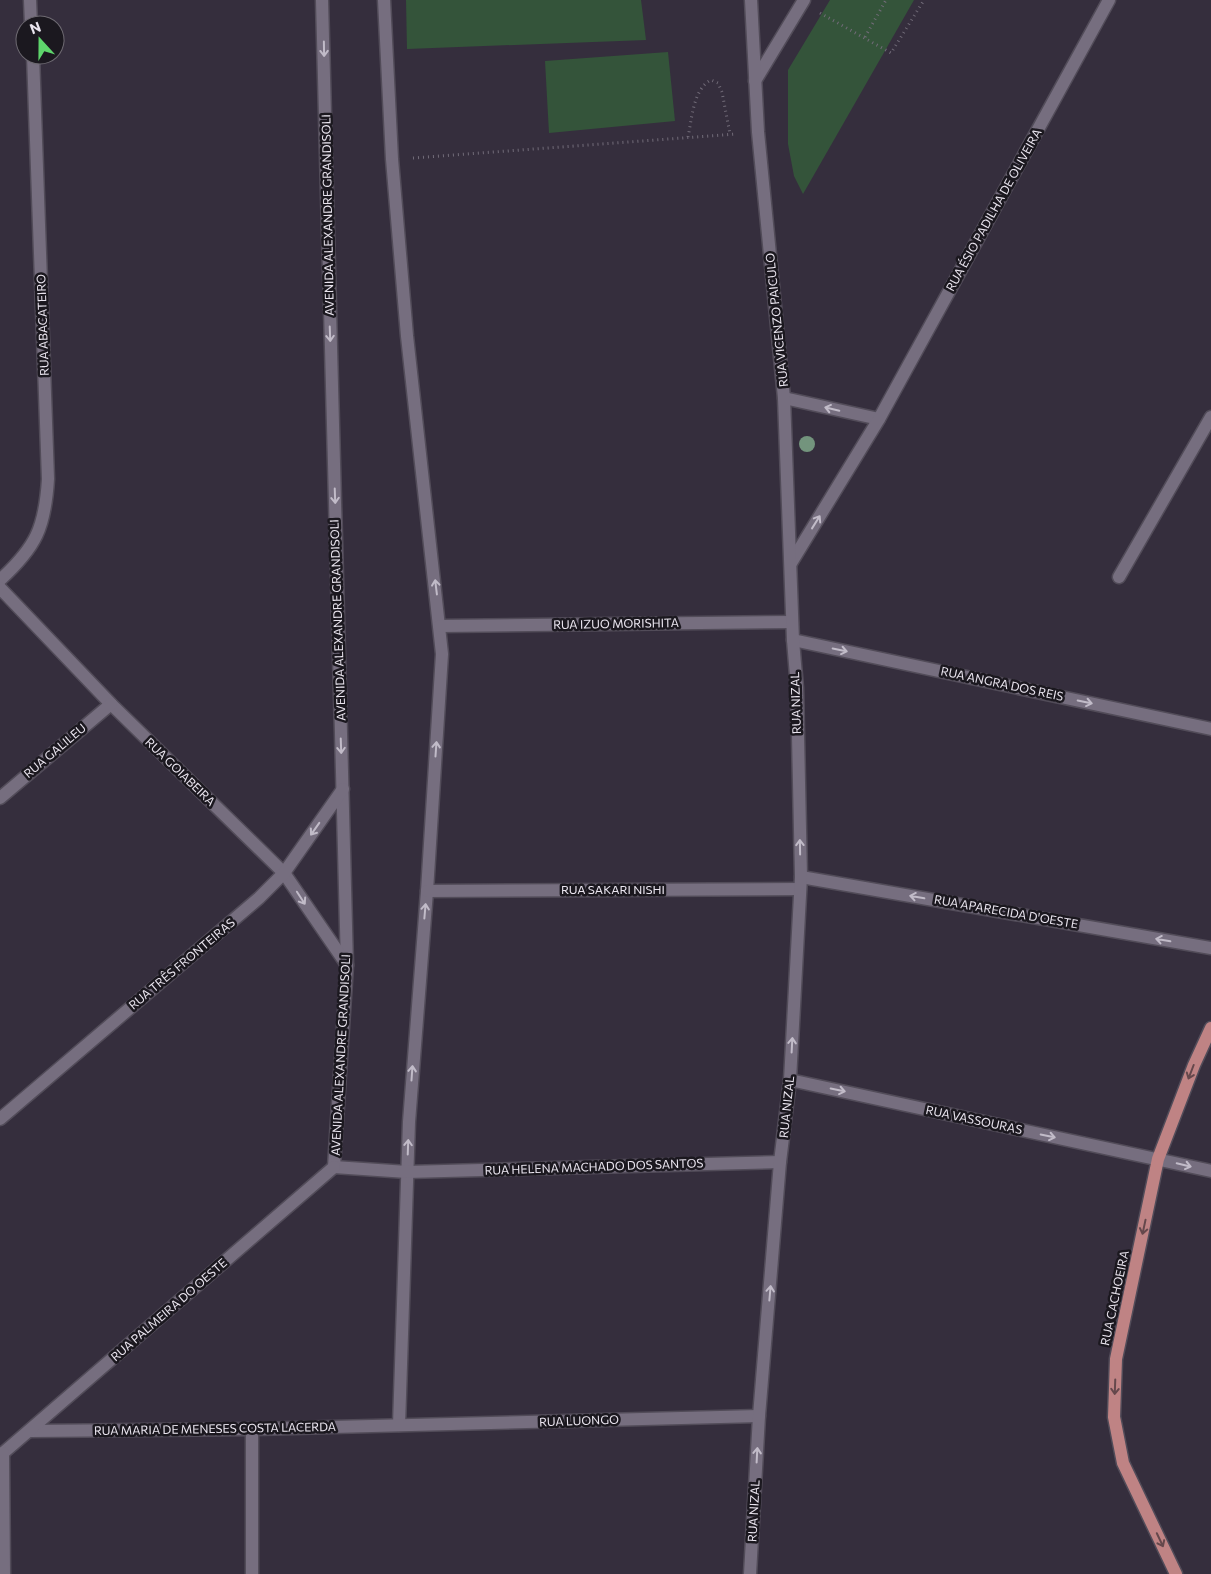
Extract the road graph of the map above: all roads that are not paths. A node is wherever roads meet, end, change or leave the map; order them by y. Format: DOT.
graph roads {
  1 [pos="30,0"];
  2 [pos="322,0"];
  3 [pos="384,0"];
  4 [pos="751,0"];
  5 [pos="1109,0"];
  6 [pos="803,2"];
  7 [pos="31,15"];
  8 [pos="32,65"];
  9 [pos="755,81"];
  10 [pos="784,398"];
  11 [pos="1211,417"];
  12 [pos="879,419"];
  13 [pos="791,563"];
  14 [pos="1119,577"];
  15 [pos="0,580"];
  16 [pos="0,588"];
  17 [pos="792,622"];
  18 [pos="440,626"];
  19 [pos="792,640"];
  20 [pos="111,704"];
  21 [pos="1211,729"];
  22 [pos="343,789"];
  23 [pos="0,798"];
  24 [pos="284,873"];
  25 [pos="800,883"];
  26 [pos="427,891"];
  27 [pos="1211,948"];
  28 [pos="347,965"];
  29 [pos="1211,1028"];
  30 [pos="790,1080"];
  31 [pos="0,1119"];
  32 [pos="1158,1159"];
  33 [pos="780,1162"];
  34 [pos="334,1167"];
  35 [pos="1211,1171"];
  36 [pos="407,1172"];
  37 [pos="760,1416"];
  38 [pos="399,1425"];
  39 [pos="252,1429"];
  40 [pos="30,1431"];
  41 [pos="2,1453"];
  42 [pos="4,1574"];
  43 [pos="252,1574"];
  44 [pos="750,1574"];
  45 [pos="1176,1574"];
  1 -- 7 [label="street"];
  2 -- 22 [label="street, AVENIDA ALEXANDRE GRANDISOLI, one-way"];
  18 -- 3 [label="street, one-way"];
  4 -- 9 [label="street, RUA VICENZO PAICULO"];
  5 -- 12 [label="street, RUA ÉSIO PADILHA DE OLIVEIRA"];
  6 -- 9 [label="street"];
  8 -- 15 [label="street, RUA ABACATEIRO"];
  9 -- 10 [label="street, RUA VICENZO PAICULO"];
  12 -- 10 [label="street, one-way"];
  10 -- 13 [label="street, RUA VICENZO PAICULO"];
  11 -- 14 [label="street"];
  13 -- 12 [label="street, RUA ÉSIO PADILHA DE OLIVEIRA, one-way"];
  13 -- 17 [label="street, RUA VICENZO PAICULO"];
  16 -- 20 [label="street, RUA GOIABEIRA"];
  17 -- 18 [label="street, RUA IZUO MORISHITA"];
  17 -- 19 [label="street, RUA VICENZO PAICULO"];
  26 -- 18 [label="street, one-way"];
  19 -- 21 [label="street, RUA ANGRA DOS REIS, one-way"];
  25 -- 19 [label="street, RUA NIZAL, one-way"];
  20 -- 23 [label="street, RUA GALILEU"];
  20 -- 24 [label="street, RUA GOIABEIRA"];
  22 -- 24 [label="street, RUA TRÊS FRONTEIRAS, one-way"];
  22 -- 28 [label="street, AVENIDA ALEXANDRE GRANDISOLI"];
  24 -- 28 [label="street, RUA GOIABEIRA, one-way"];
  24 -- 31 [label="street, RUA TRÊS FRONTEIRAS"];
  25 -- 26 [label="street, RUA SAKARI NISHI"];
  27 -- 25 [label="street, RUA APARECIDA D'OESTE, one-way"];
  30 -- 25 [label="street, RUA NIZAL, one-way"];
  36 -- 26 [label="street, one-way"];
  28 -- 34 [label="street, AVENIDA ALEXANDRE GRANDISOLI"];
  29 -- 32 [label="main road, RUA CACHOEIRA, one-way"];
  30 -- 32 [label="street, RUA VASSOURAS, one-way"];
  30 -- 33 [label="street, RUA NIZAL"];
  32 -- 35 [label="street, RUA VASSOURAS, one-way"];
  32 -- 45 [label="main road, RUA CACHOEIRA, one-way"];
  33 -- 36 [label="street, RUA HELENA MACHADO DOS SANTOS"];
  37 -- 33 [label="street, RUA NIZAL, one-way"];
  34 -- 36 [label="street, AVENIDA ALEXANDRE GRANDISOLI"];
  34 -- 40 [label="street, RUA PALMEIRA DO OESTE"];
  36 -- 38 [label="street"];
  37 -- 38 [label="street, RUA LUONGO"];
  44 -- 37 [label="street, RUA NIZAL, one-way"];
  38 -- 39 [label="street, RUA MARIA DE MENESES COSTA LACERDA"];
  39 -- 40 [label="street, RUA MARIA DE MENESES COSTA LACERDA"];
  39 -- 43 [label="street"];
  40 -- 41 [label="street, RUA PALMEIRA DO OESTE"];
  41 -- 42 [label="street"];
}
